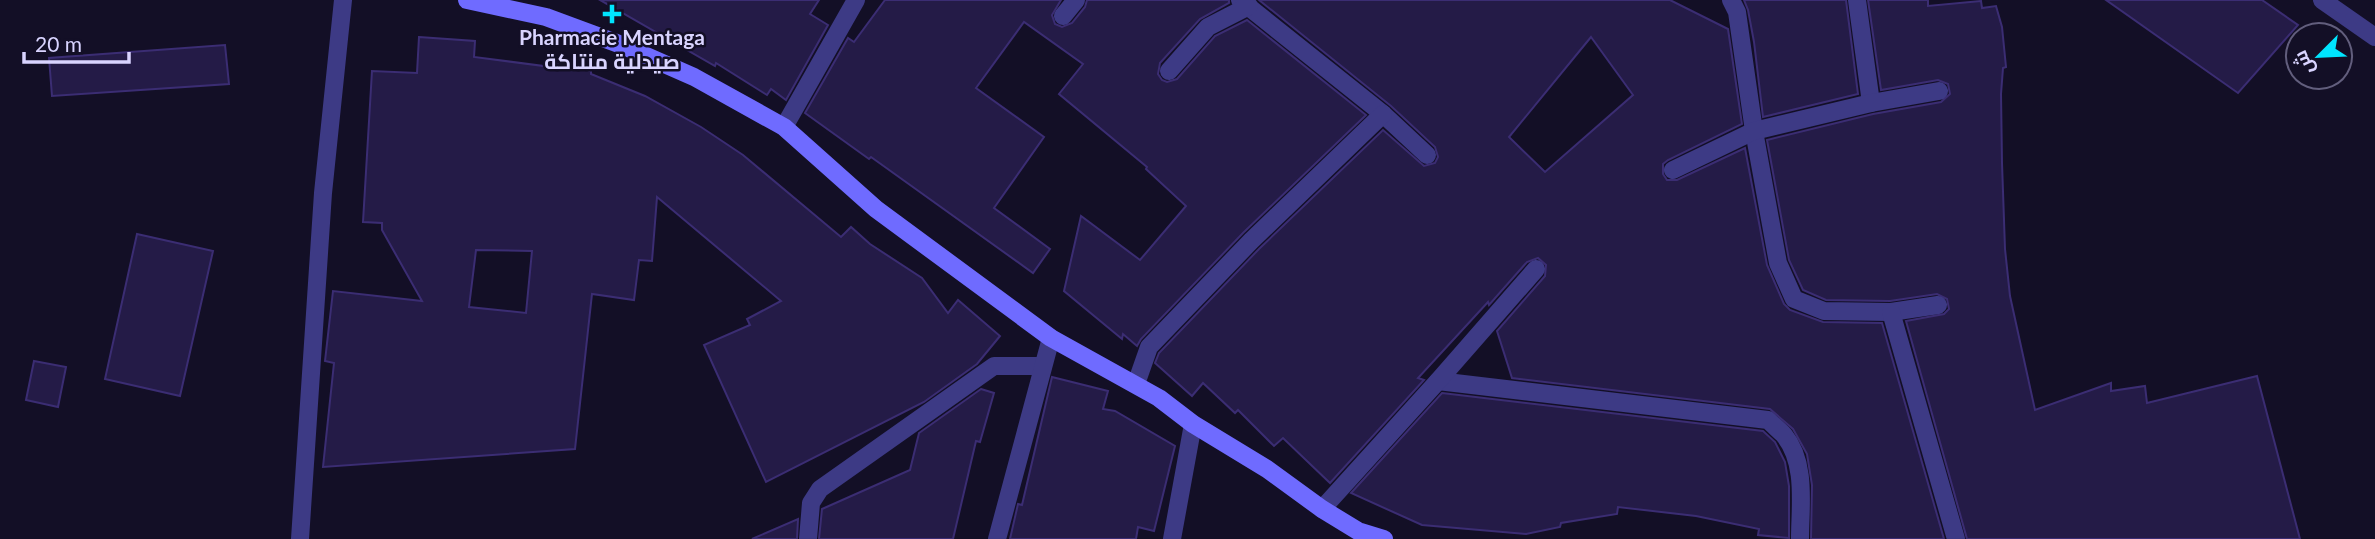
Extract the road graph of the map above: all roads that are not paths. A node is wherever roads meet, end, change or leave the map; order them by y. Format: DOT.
graph roads {
  1 [pos="342,0"];
  2 [pos="467,0"];
  3 [pos="856,0"];
  4 [pos="1076,0"];
  5 [pos="1731,0"];
  6 [pos="1857,0"];
  7 [pos="2322,0"];
  8 [pos="1245,3"];
  9 [pos="1063,16"];
  10 [pos="2375,37"];
  11 [pos="1169,71"];
  12 [pos="1939,91"];
  13 [pos="1871,103"];
  14 [pos="1383,114"];
  15 [pos="783,127"];
  16 [pos="1754,131"];
  17 [pos="1427,155"];
  18 [pos="1673,170"];
  19 [pos="1536,269"];
  20 [pos="1938,305"];
  21 [pos="1891,312"];
  22 [pos="1051,338"];
  23 [pos="1043,366"];
  24 [pos="1438,381"];
  25 [pos="1136,384"];
  26 [pos="1193,424"];
  27 [pos="1322,509"];
  28 [pos="1357,535"];
  29 [pos="300,539"];
  30 [pos="808,539"];
  31 [pos="997,539"];
  32 [pos="1172,539"];
  33 [pos="1384,539"];
  34 [pos="1800,539"];
  35 [pos="1956,539"];
  1 -- 29 [label="street"];
  2 -- 15 [label="street"];
  3 -- 15 [label="street"];
  4 -- 9 [label="street"];
  5 -- 16 [label="street"];
  6 -- 13 [label="street"];
  7 -- 10 [label="street"];
  8 -- 11 [label="street"];
  8 -- 14 [label="street"];
  12 -- 13 [label="street"];
  13 -- 16 [label="street"];
  14 -- 17 [label="street"];
  14 -- 25 [label="street"];
  15 -- 22 [label="street"];
  16 -- 18 [label="street"];
  16 -- 21 [label="street"];
  19 -- 24 [label="street"];
  20 -- 21 [label="street"];
  21 -- 35 [label="street"];
  22 -- 23 [label="street"];
  22 -- 25 [label="street"];
  23 -- 30 [label="street"];
  23 -- 31 [label="street"];
  24 -- 27 [label="street"];
  24 -- 34 [label="street"];
  25 -- 26 [label="street"];
  26 -- 27 [label="street"];
  26 -- 32 [label="street"];
  27 -- 28 [label="street"];
  28 -- 33 [label="street"];
}
